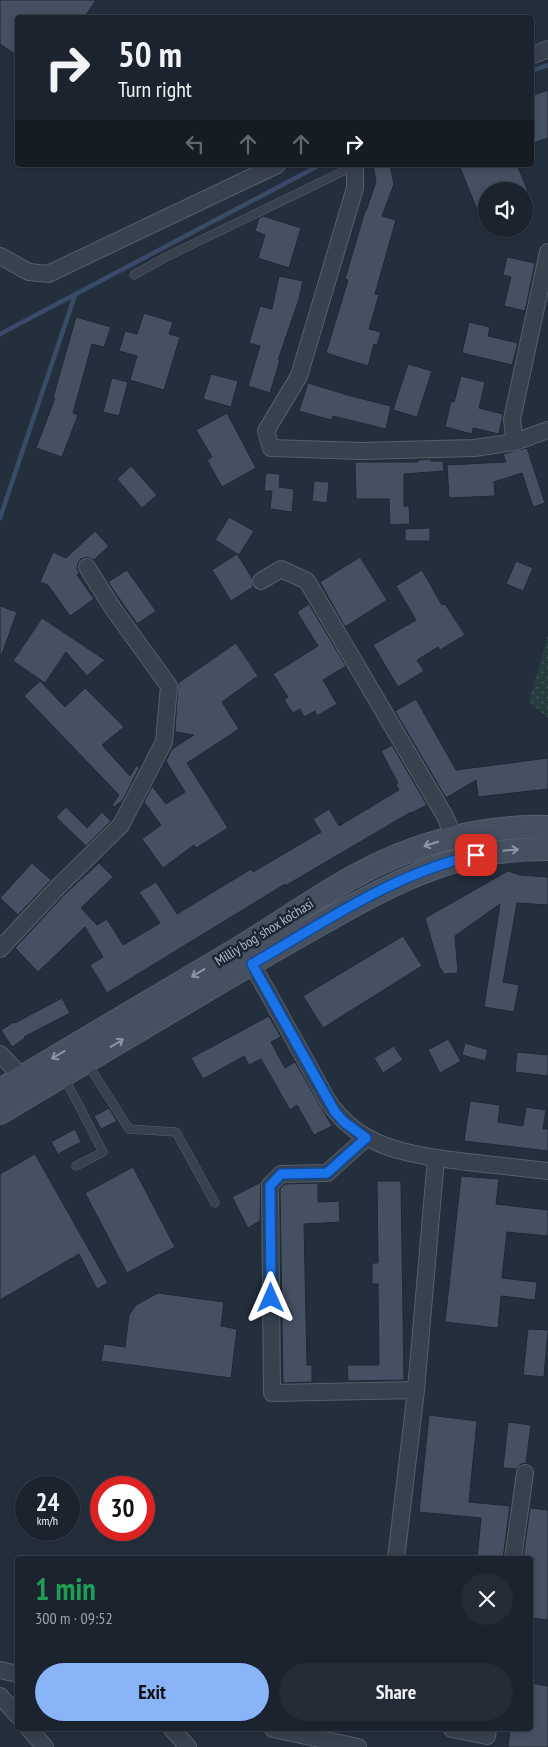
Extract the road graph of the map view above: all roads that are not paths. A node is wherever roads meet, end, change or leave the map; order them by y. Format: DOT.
graph roads {
  1 [pos="548,49"];
  2 [pos="534,55"];
  3 [pos="273,167"];
  4 [pos="353,167"];
  5 [pos="355,167"];
  6 [pos="548,252"];
  7 [pos="0,256"];
  8 [pos="134,275"];
  9 [pos="548,430"];
  10 [pos="515,442"];
  11 [pos="87,567"];
  12 [pos="261,580"];
  13 [pos="548,827"];
  14 [pos="454,837"];
  15 [pos="548,849"];
  16 [pos="0,949"];
  17 [pos="252,964"];
  18 [pos="0,1054"];
  19 [pos="86,1062"];
  20 [pos="63,1075"];
  21 [pos="22,1076"];
  22 [pos="0,1090"];
  23 [pos="0,1113"];
  24 [pos="366,1138"];
  25 [pos="436,1158"];
  26 [pos="76,1166"];
  27 [pos="548,1171"];
  28 [pos="215,1203"];
  29 [pos="416,1390"];
  30 [pos="526,1473"];
  31 [pos="396,1556"];
  32 [pos="513,1556"];
  33 [pos="0,1670"];
  34 [pos="15,1673"];
  35 [pos="0,1696"];
  36 [pos="15,1713"];
  37 [pos="31,1731"];
  38 [pos="174,1731"];
  39 [pos="283,1731"];
  40 [pos="462,1731"];
  41 [pos="488,1731"];
  42 [pos="299,1734"];
  43 [pos="45,1747"];
  44 [pos="188,1747"];
  45 [pos="310,1747"];
  46 [pos="358,1747"];
  1 -- 2 [label="street"];
  3 -- 7 [label="street"];
  4 -- 8 [label="lane"];
  5 -- 10 [label="street"];
  6 -- 10 [label="street"];
  9 -- 10 [label="street"];
  11 -- 16 [label="street"];
  12 -- 14 [label="street"];
  13 -- 14 [label="main road, Milliy bog‘ shox ko‘chasi"];
  14 -- 21 [label="main road, Milliy bog‘ shox ko‘chasi, one-way"];
  17 -- 15 [label="main road, Milliy bog‘ shox ko‘chasi, one-way"];
  19 -- 17 [label="main road, Milliy bog‘ shox ko‘chasi, one-way"];
  17 -- 24 [label="street"];
  18 -- 21 [label="street"];
  19 -- 20 [label="main road, Milliy bog‘ shox ko‘chasi"];
  19 -- 28 [label="lane"];
  20 -- 23 [label="main road, Milliy bog‘ shox ko‘chasi"];
  20 -- 26 [label="lane"];
  21 -- 22 [label="main road, Milliy bog‘ shox ko‘chasi"];
  24 -- 25 [label="street"];
  24 -- 29 [label="street"];
  25 -- 27 [label="street"];
  25 -- 29 [label="street"];
  29 -- 31 [label="street"];
  30 -- 32 [label="street"];
  33 -- 34 [label="street"];
  35 -- 36 [label="street"];
  37 -- 43 [label="street"];
  38 -- 44 [label="street"];
  39 -- 42 [label="street"];
  40 -- 41 [label="street"];
  42 -- 45 [label="street"];
  42 -- 46 [label="street"];
}
